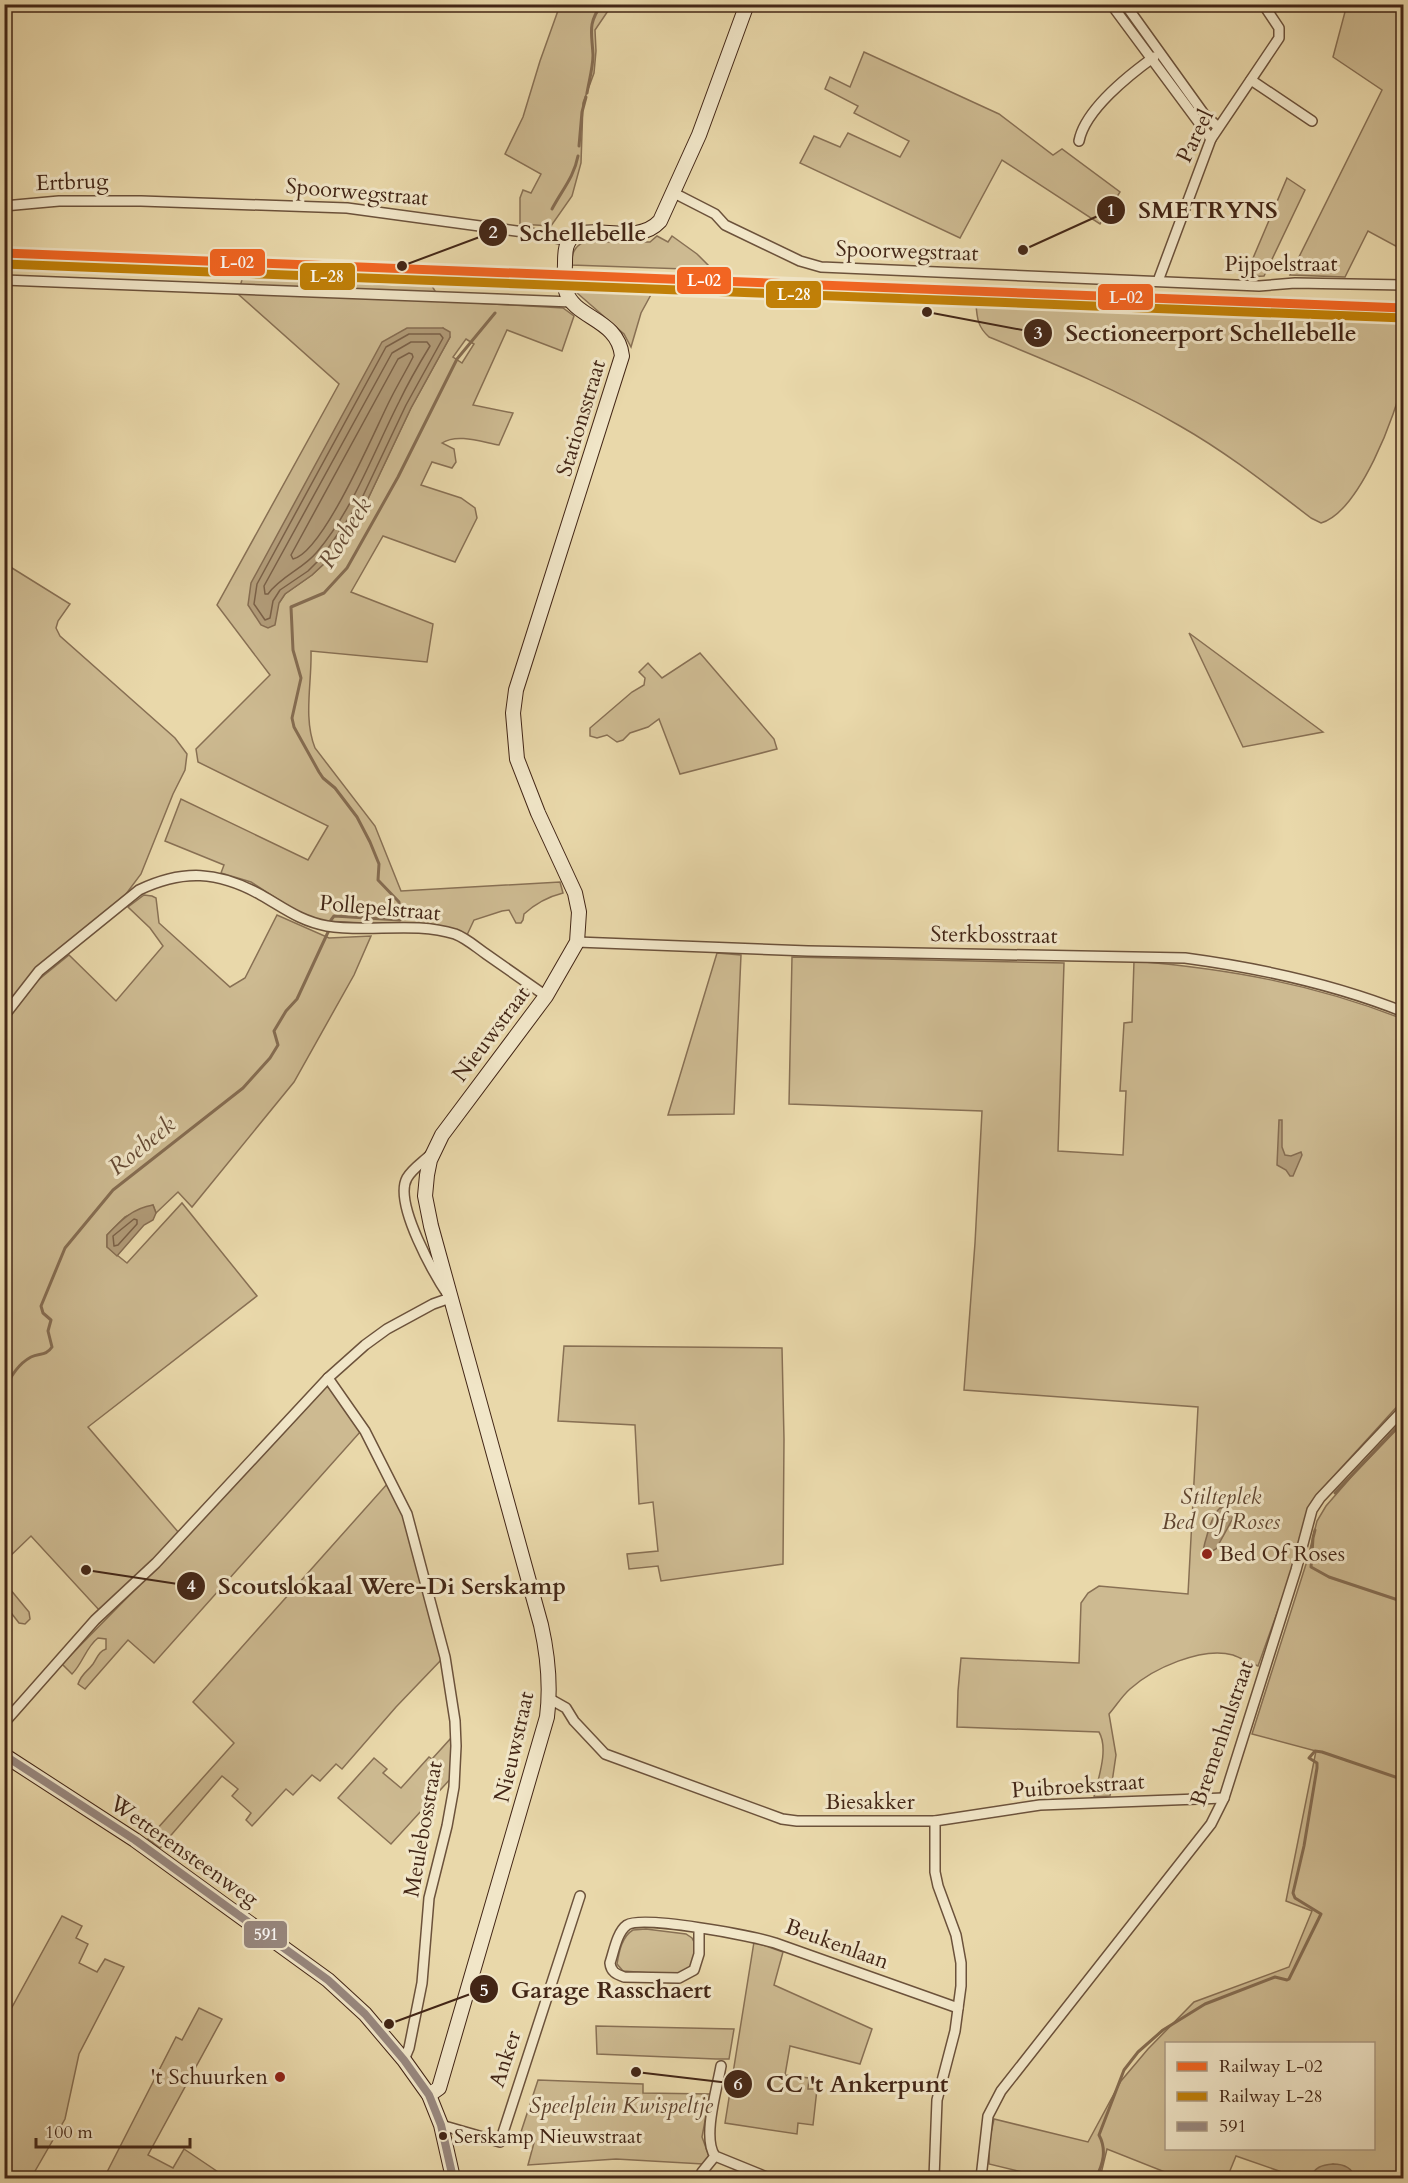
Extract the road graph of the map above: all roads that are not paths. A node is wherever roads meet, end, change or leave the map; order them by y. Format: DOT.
graph roads {
  1 [pos="747,4"];
  2 [pos="1111,4"];
  3 [pos="1125,4"];
  4 [pos="1263,4"];
  5 [pos="1160,52"];
  6 [pos="1150,59"];
  7 [pos="1251,80"];
  8 [pos="1312,121"];
  9 [pos="1218,127"];
  10 [pos="1211,139"];
  11 [pos="1079,141"];
  12 [pos="674,193"];
  13 [pos="141,201"];
  14 [pos="4,206"];
  15 [pos="569,241"];
  16 [pos="4,280"];
  17 [pos="1158,281"];
  18 [pos="1404,285"];
  19 [pos="572,302"];
  20 [pos="577,942"];
  21 [pos="546,996"];
  22 [pos="1404,1012"];
  23 [pos="4,1016"];
  24 [pos="435,1149"];
  25 [pos="450,1298"];
  26 [pos="328,1378"];
  27 [pos="1404,1409"];
  28 [pos="550,1699"];
  29 [pos="4,1723"];
  30 [pos="4,1755"];
  31 [pos="1224,1798"];
  32 [pos="935,1821"];
  33 [pos="580,1896"];
  34 [pos="699,1929"];
  35 [pos="958,2008"];
  36 [pos="404,2060"];
  37 [pos="721,2066"];
  38 [pos="429,2095"];
  39 [pos="441,2125"];
  40 [pos="715,2156"];
  41 [pos="453,2178"];
  42 [pos="700,2178"];
  43 [pos="769,2178"];
  44 [pos="934,2178"];
  45 [pos="981,2178"];
  1 -- 12 [label="street"];
  2 -- 6 [label="street"];
  3 -- 5 [label="street"];
  4 -- 7 [label="street, Pareel"];
  5 -- 6 [label="street"];
  5 -- 9 [label="street"];
  6 -- 10 [label="street"];
  6 -- 11 [label="street"];
  7 -- 8 [label="street"];
  7 -- 9 [label="street, Pareel"];
  9 -- 10 [label="street, Pareel"];
  10 -- 17 [label="street, Pareel"];
  12 -- 15 [label="street"];
  12 -- 17 [label="street, Spoorwegstraat"];
  13 -- 14 [label="street, Ertbrug"];
  13 -- 15 [label="street, Spoorwegstraat"];
  15 -- 19 [label="street"];
  16 -- 19 [label="street"];
  17 -- 18 [label="street, Pijpoelstraat"];
  19 -- 20 [label="street, Stationsstraat"];
  20 -- 21 [label="street, Nieuwstraat"];
  20 -- 22 [label="street, Sterkbosstraat"];
  21 -- 23 [label="street, Pollepelstraat"];
  21 -- 24 [label="street, Nieuwstraat"];
  24 -- 25 [label="street, Nieuwstraat"];
  24 -- 25 [label="street, Nieuwstraat"];
  25 -- 26 [label="street"];
  25 -- 28 [label="street, Nieuwstraat"];
  26 -- 29 [label="street"];
  26 -- 36 [label="street, Meulebosstraat"];
  27 -- 31 [label="street, Bremenhulstraat"];
  28 -- 32 [label="street, Biesakker"];
  28 -- 38 [label="street, Nieuwstraat"];
  30 -- 36 [label="street, Wetterensteenweg"];
  31 -- 32 [label="street, Puibroekstraat"];
  31 -- 45 [label="street, Bremenhulstraat"];
  32 -- 35 [label="street, Biesakker"];
  33 -- 39 [label="street, Anker"];
  34 -- 34 [label="street, Beukenlaan"];
  34 -- 35 [label="street, Beukenlaan"];
  35 -- 44 [label="street, Biesakker"];
  36 -- 38 [label="street, Wetterensteenweg"];
  37 -- 40 [label="street"];
  38 -- 39 [label="street"];
  39 -- 41 [label="street"];
  40 -- 42 [label="street"];
  40 -- 43 [label="street"];
}
